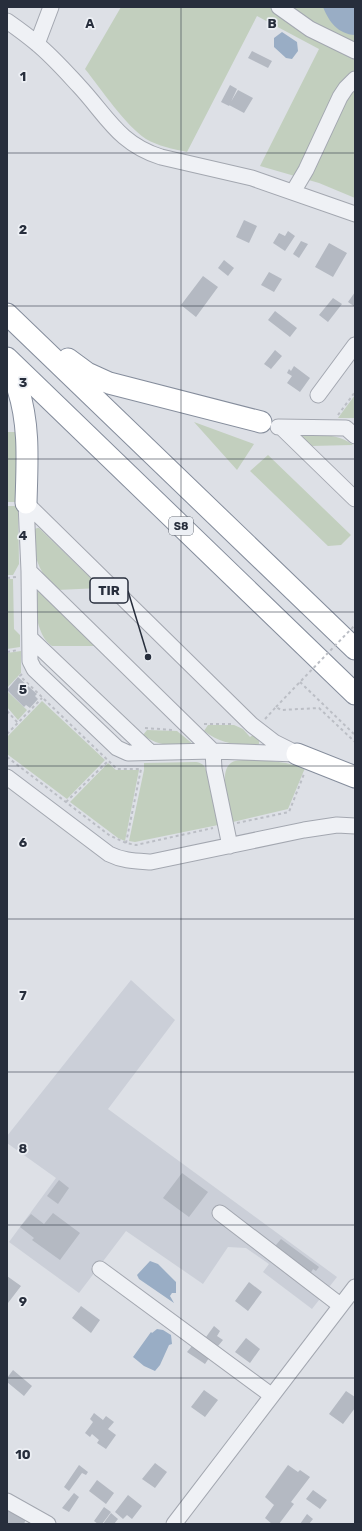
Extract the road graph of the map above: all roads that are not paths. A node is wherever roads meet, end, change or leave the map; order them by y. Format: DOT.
graph roads {
  1 [pos="51,7"];
  2 [pos="279,7"];
  3 [pos="7,21"];
  4 [pos="37,44"];
  5 [pos="355,51"];
  6 [pos="355,79"];
  7 [pos="293,192"];
  8 [pos="355,214"];
  9 [pos="10,316"];
  10 [pos="355,345"];
  11 [pos="7,358"];
  12 [pos="7,367"];
  13 [pos="318,395"];
  14 [pos="261,422"];
  15 [pos="282,428"];
  16 [pos="352,431"];
  17 [pos="355,499"];
  18 [pos="26,503"];
  19 [pos="29,571"];
  20 [pos="27,644"];
  21 [pos="355,649"];
  22 [pos="355,694"];
  23 [pos="213,751"];
  24 [pos="150,752"];
  25 [pos="297,754"];
  26 [pos="7,777"];
  27 [pos="355,777"];
  28 [pos="355,826"];
  29 [pos="230,846"];
  30 [pos="220,1213"];
  31 [pos="100,1269"];
  32 [pos="355,1286"];
  33 [pos="340,1305"];
  34 [pos="271,1395"];
  35 [pos="7,1501"];
  36 [pos="48,1524"];
  37 [pos="174,1524"];
  1 -- 4 [label="street"];
  2 -- 5 [label="street"];
  3 -- 4 [label="street"];
  4 -- 7 [label="street"];
  6 -- 7 [label="street"];
  7 -- 8 [label="street"];
  9 -- 14 [label="highway"];
  9 -- 21 [label="highway, S8"];
  10 -- 13 [label="street"];
  11 -- 22 [label="highway, S8"];
  12 -- 18 [label="highway"];
  14 -- 15 [label="street"];
  15 -- 16 [label="street"];
  15 -- 17 [label="street"];
  18 -- 19 [label="street"];
  18 -- 25 [label="street"];
  19 -- 20 [label="street"];
  19 -- 23 [label="street"];
  20 -- 24 [label="street"];
  20 -- 24 [label="street"];
  23 -- 24 [label="street"];
  23 -- 25 [label="street"];
  23 -- 29 [label="street"];
  25 -- 27 [label="highway"];
  26 -- 29 [label="street"];
  28 -- 29 [label="street"];
  30 -- 33 [label="street"];
  31 -- 34 [label="street"];
  32 -- 33 [label="street"];
  33 -- 34 [label="street"];
  34 -- 37 [label="street"];
  35 -- 36 [label="street"];
}
